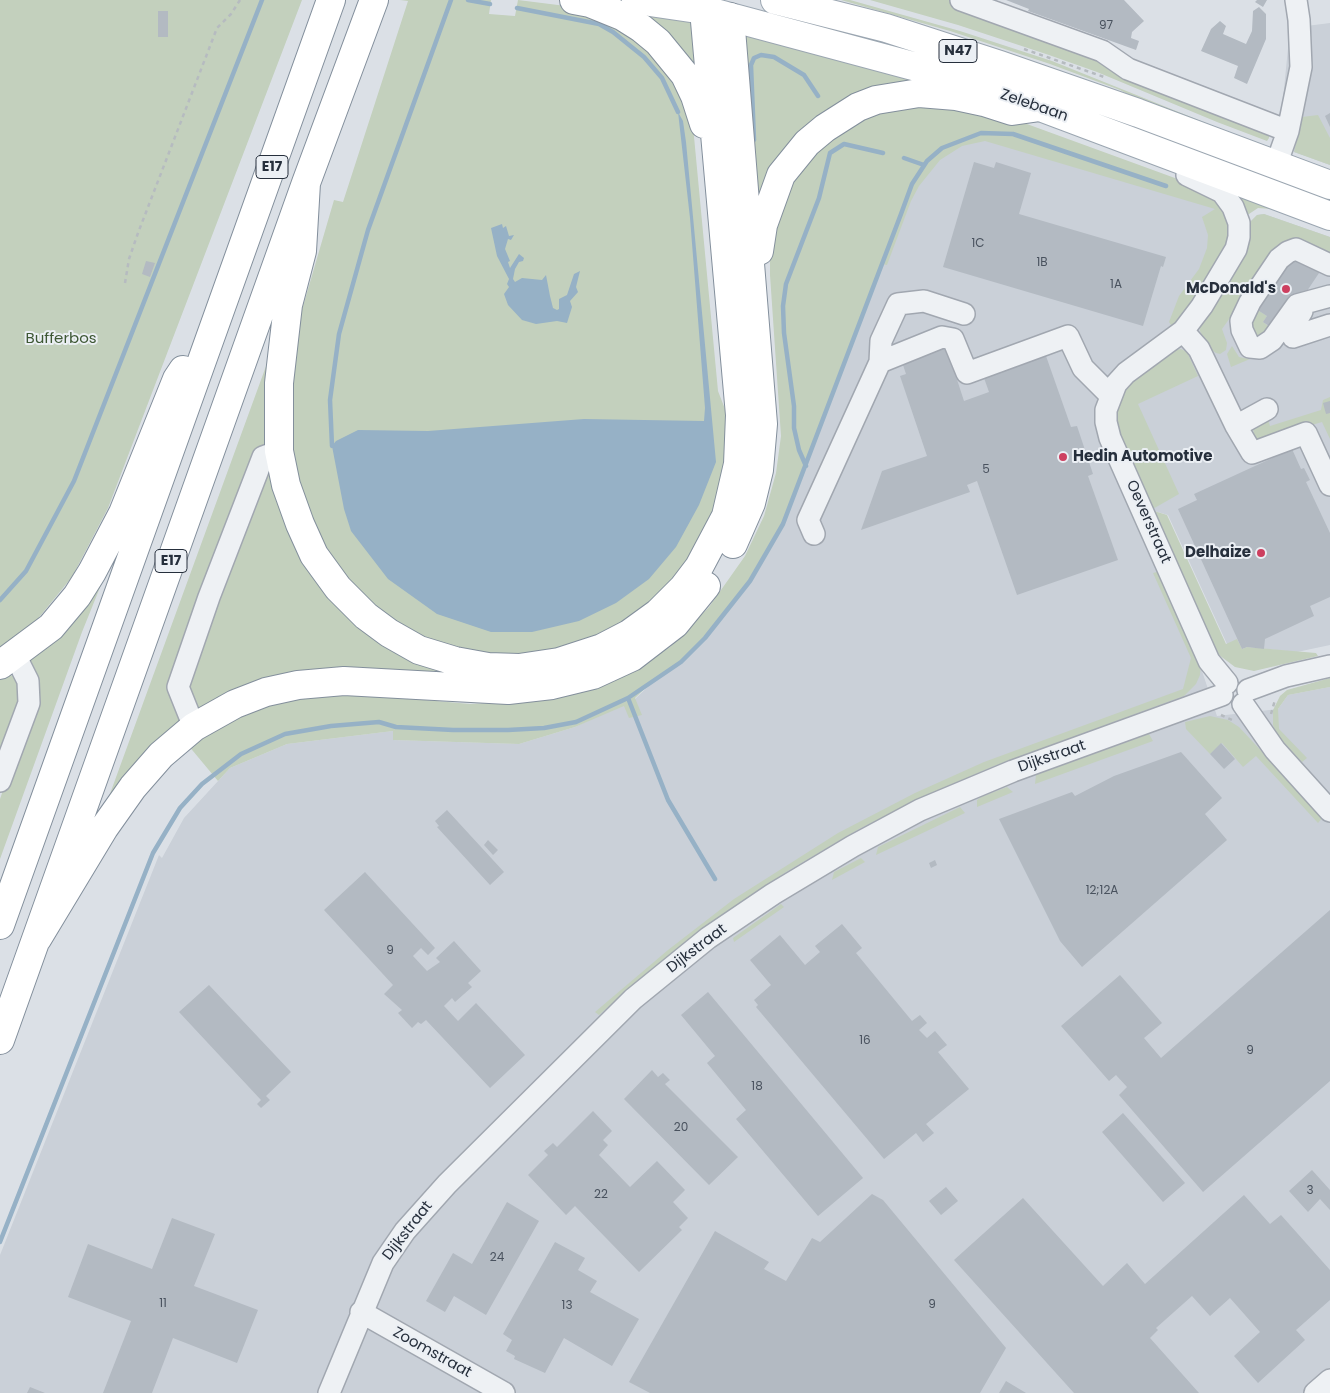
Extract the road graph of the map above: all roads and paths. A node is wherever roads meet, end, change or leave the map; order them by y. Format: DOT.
graph roads {
  1 [pos="240,0"];
  2 [pos="574,0"];
  3 [pos="636,0"];
  4 [pos="775,0"];
  5 [pos="961,0"];
  6 [pos="1296,0"];
  7 [pos="329,7"];
  8 [pos="717,7"];
  9 [pos="371,9"];
  10 [pos="1040,107"];
  11 [pos="1012,111"];
  12 [pos="1288,131"];
  13 [pos="1276,165"];
  14 [pos="306,183"];
  15 [pos="1330,185"];
  16 [pos="1330,216"];
  17 [pos="1330,265"];
  18 [pos="126,282"];
  19 [pos="1322,298"];
  20 [pos="964,314"];
  21 [pos="218,320"];
  22 [pos="1330,325"];
  23 [pos="1183,331"];
  24 [pos="880,362"];
  25 [pos="1111,396"];
  26 [pos="1267,409"];
  27 [pos="740,415"];
  28 [pos="1236,426"];
  29 [pos="279,451"];
  30 [pos="759,470"];
  31 [pos="1330,485"];
  32 [pos="814,534"];
  33 [pos="8,660"];
  34 [pos="1330,666"];
  35 [pos="1278,695"];
  36 [pos="1223,698"];
  37 [pos="1242,706"];
  38 [pos="1270,717"];
  39 [pos="194,727"];
  40 [pos="0,781"];
  41 [pos="1330,811"];
  42 [pos="0,925"];
  43 [pos="37,938"];
  44 [pos="0,1040"];
  45 [pos="361,1312"];
  46 [pos="1330,1380"];
  47 [pos="329,1393"];
  48 [pos="504,1393"];
  49 [pos="1316,1393"];
  1 -- 18 [label="path"];
  2 -- 27 [label="main road"];
  3 -- 8 [label="main road, N47"];
  4 -- 13 [label="main road, Zelebaan / N47"];
  5 -- 12 [label="street"];
  6 -- 12 [label="street"];
  7 -- 21 [label="main road, E17"];
  8 -- 10 [label="main road, Zelebaan / N47"];
  8 -- 27 [label="main road"];
  8 -- 30 [label="main road"];
  9 -- 14 [label="main road, E17"];
  10 -- 11 [label="main road"];
  10 -- 16 [label="main road, Zelebaan / N47"];
  11 -- 23 [label="street, Oeverstraat"];
  11 -- 30 [label="main road"];
  12 -- 13 [label="street"];
  13 -- 15 [label="main road, Zelebaan / N47"];
  14 -- 29 [label="main road"];
  14 -- 43 [label="main road, E17"];
  17 -- 19 [label="street"];
  19 -- 22 [label="street"];
  20 -- 24 [label="street"];
  21 -- 33 [label="main road"];
  21 -- 42 [label="main road, E17"];
  23 -- 25 [label="street, Oeverstraat"];
  23 -- 28 [label="street"];
  24 -- 25 [label="street"];
  24 -- 32 [label="street"];
  25 -- 36 [label="street, Oeverstraat"];
  26 -- 28 [label="street"];
  27 -- 29 [label="main road"];
  28 -- 31 [label="street"];
  29 -- 39 [label="street"];
  30 -- 39 [label="main road"];
  33 -- 40 [label="street"];
  34 -- 37 [label="street"];
  35 -- 38 [label="path"];
  36 -- 37 [label="path"];
  36 -- 37 [label="street"];
  36 -- 45 [label="street, Dijkstraat"];
  37 -- 41 [label="street"];
  39 -- 43 [label="main road"];
  43 -- 44 [label="main road, E17"];
  45 -- 47 [label="street, Dijkstraat"];
  45 -- 48 [label="street, Zoomstraat"];
  46 -- 49 [label="street"];
}
